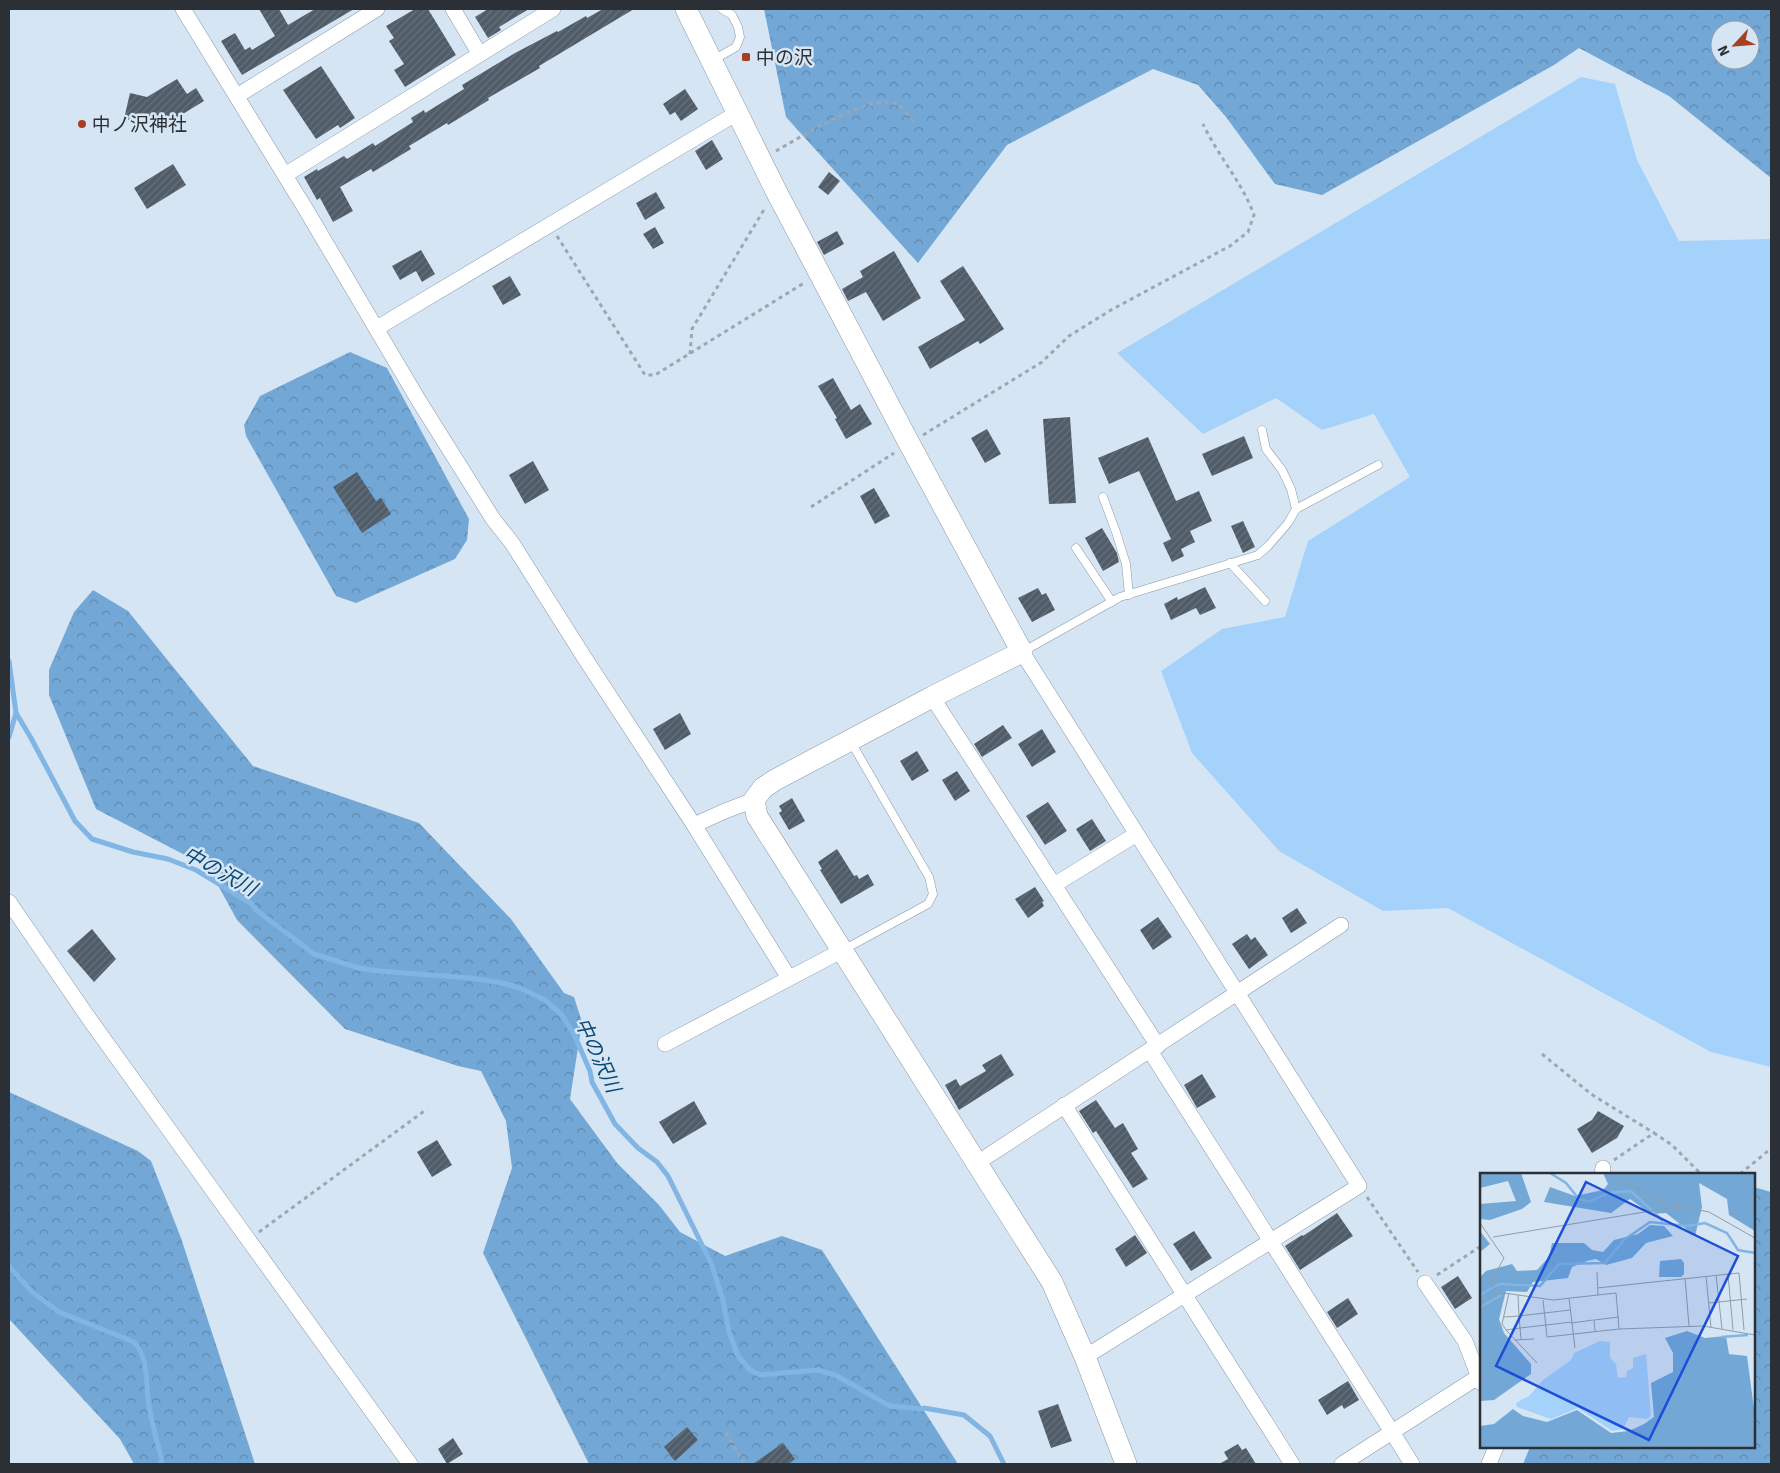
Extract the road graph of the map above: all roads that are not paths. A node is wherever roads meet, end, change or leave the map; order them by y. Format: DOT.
graph roads {
  1 [pos="377,9"];
  2 [pos="453,9"];
  3 [pos="553,9"];
  4 [pos="686,9"];
  5 [pos="691,9"];
  6 [pos="722,9"];
  7 [pos="186,10"];
  8 [pos="480,53"];
  9 [pos="711,61"];
  10 [pos="237,96"];
  11 [pos="737,114"];
  12 [pos="285,175"];
  13 [pos="377,328"];
  14 [pos="1262,430"];
  15 [pos="1378,465"];
  16 [pos="1102,497"];
  17 [pos="1296,508"];
  18 [pos="1076,548"];
  19 [pos="1230,563"];
  20 [pos="1128,595"];
  21 [pos="1265,601"];
  22 [pos="1112,602"];
  23 [pos="1022,652"];
  24 [pos="932,697"];
  25 [pos="850,740"];
  26 [pos="754,800"];
  27 [pos="694,825"];
  28 [pos="1135,835"];
  29 [pos="1054,885"];
  30 [pos="9,902"];
  31 [pos="1341,925"];
  32 [pos="841,951"];
  33 [pos="790,978"];
  34 [pos="1238,993"];
  35 [pos="665,1044"];
  36 [pos="1154,1048"];
  37 [pos="1064,1105"];
  38 [pos="977,1163"];
  39 [pos="1271,1242"];
  40 [pos="1425,1282"];
  41 [pos="1186,1295"];
  42 [pos="1085,1357"];
  43 [pos="1479,1380"];
  44 [pos="1392,1432"];
  45 [pos="1496,1448"];
  46 [pos="410,1464"];
  47 [pos="1126,1464"];
  48 [pos="1292,1464"];
  49 [pos="1342,1464"];
  50 [pos="1412,1464"];
  51 [pos="1489,1464"];
  1 -- 10 [label="street"];
  2 -- 8 [label="street"];
  3 -- 8 [label="street"];
  4 -- 5 [label="lane"];
  4 -- 9 [label="street"];
  6 -- 9 [label="lane"];
  7 -- 10 [label="street"];
  8 -- 12 [label="street"];
  9 -- 11 [label="street"];
  10 -- 12 [label="street"];
  11 -- 13 [label="street"];
  11 -- 23 [label="street"];
  12 -- 13 [label="street"];
  13 -- 27 [label="street"];
  14 -- 17 [label="lane"];
  15 -- 17 [label="lane"];
  16 -- 20 [label="lane"];
  17 -- 19 [label="lane"];
  18 -- 22 [label="lane"];
  19 -- 20 [label="lane"];
  19 -- 21 [label="lane"];
  20 -- 22 [label="lane"];
  22 -- 23 [label="lane"];
  23 -- 24 [label="street"];
  23 -- 28 [label="street"];
  24 -- 25 [label="street"];
  24 -- 29 [label="street"];
  25 -- 26 [label="street"];
  25 -- 32 [label="lane"];
  26 -- 27 [label="street"];
  26 -- 32 [label="street"];
  27 -- 33 [label="street"];
  28 -- 29 [label="street"];
  28 -- 34 [label="street"];
  29 -- 36 [label="street"];
  30 -- 46 [label="street"];
  31 -- 34 [label="street"];
  32 -- 33 [label="street"];
  32 -- 38 [label="street"];
  33 -- 35 [label="street"];
  34 -- 36 [label="street"];
  34 -- 39 [label="street"];
  36 -- 37 [label="street"];
  36 -- 39 [label="street"];
  37 -- 38 [label="street"];
  37 -- 41 [label="street"];
  38 -- 42 [label="street"];
  39 -- 41 [label="street"];
  39 -- 44 [label="street"];
  40 -- 43 [label="street"];
  41 -- 42 [label="street"];
  41 -- 48 [label="street"];
  42 -- 47 [label="street"];
  43 -- 44 [label="street"];
  44 -- 49 [label="street"];
  44 -- 50 [label="street"];
  45 -- 51 [label="street"];
}
